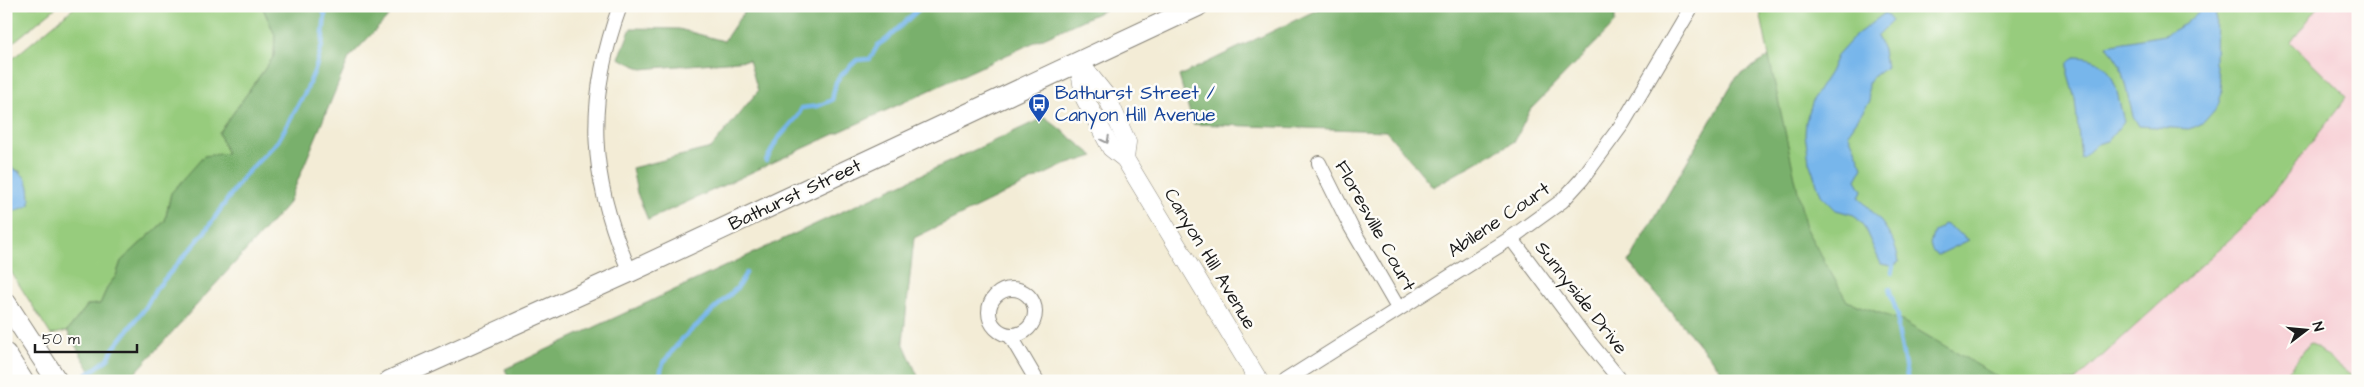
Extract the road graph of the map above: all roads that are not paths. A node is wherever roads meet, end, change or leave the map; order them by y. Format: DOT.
graph roads {
  1 [pos="620,6"];
  2 [pos="1198,6"];
  3 [pos="1692,6"];
  4 [pos="1078,62"];
  5 [pos="1319,163"];
  6 [pos="1511,238"];
  7 [pos="630,272"];
  8 [pos="6,303"];
  9 [pos="1398,308"];
  10 [pos="1010,335"];
  11 [pos="6,354"];
  12 [pos="22,381"];
  13 [pos="57,381"];
  14 [pos="389,381"];
  15 [pos="1038,381"];
  16 [pos="1259,381"];
  17 [pos="1285,381"];
  18 [pos="1621,381"];
  1 -- 7 [label="street"];
  2 -- 4 [label="main road, Bathurst Street"];
  3 -- 6 [label="street, Abilene Court"];
  4 -- 7 [label="main road, Bathurst Street"];
  4 -- 16 [label="street, Canyon Hill Avenue"];
  5 -- 9 [label="street, Floresville Court"];
  6 -- 9 [label="street, Abilene Court"];
  6 -- 18 [label="street, Sunnyside Drive"];
  7 -- 14 [label="main road, Bathurst Street"];
  8 -- 13 [label="main road"];
  9 -- 17 [label="street, Abilene Court"];
  10 -- 15 [label="street"];
  11 -- 12 [label="main road"];
}
